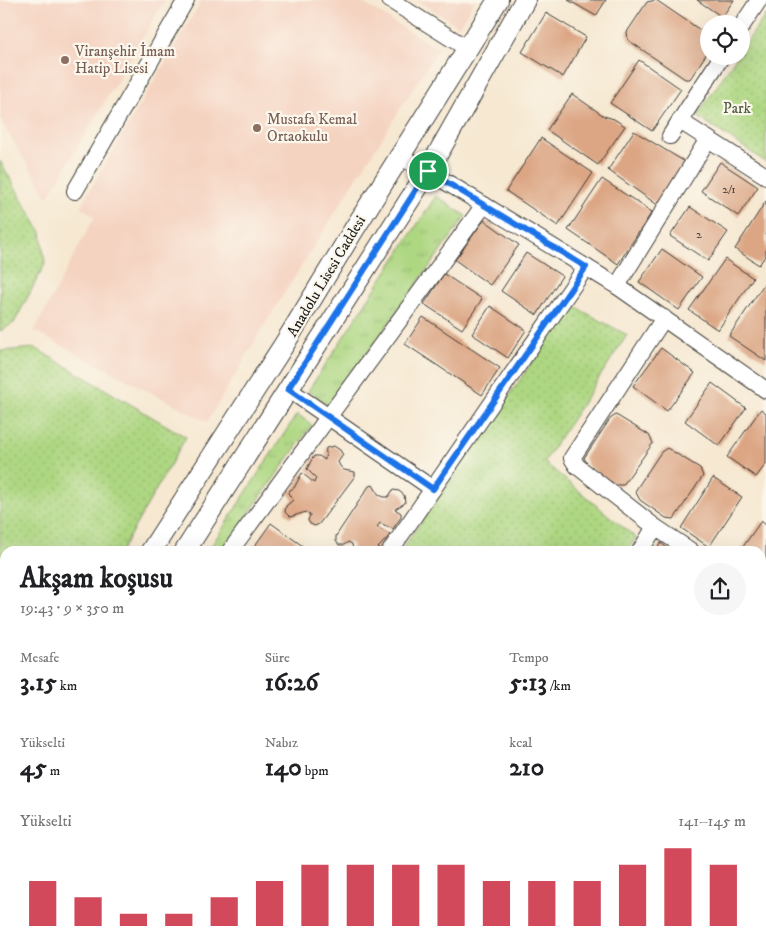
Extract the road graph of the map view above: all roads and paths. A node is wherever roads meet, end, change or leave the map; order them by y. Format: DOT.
graph roads {
  1 [pos="186,0"];
  2 [pos="390,0"];
  3 [pos="498,0"];
  4 [pos="525,0"];
  5 [pos="759,0"];
  6 [pos="749,15"];
  7 [pos="468,49"];
  8 [pos="716,65"];
  9 [pos="680,121"];
  10 [pos="670,136"];
  11 [pos="708,139"];
  12 [pos="400,157"];
  13 [pos="428,171"];
  14 [pos="766,176"];
  15 [pos="75,191"];
  16 [pos="484,205"];
  17 [pos="586,267"];
  18 [pos="617,286"];
  19 [pos="664,318"];
  20 [pos="288,389"];
  21 [pos="766,390"];
  22 [pos="328,417"];
  23 [pos="433,489"];
  24 [pos="655,527"];
  25 [pos="154,546"];
  26 [pos="188,546"];
  27 [pos="234,546"];
  28 [pos="393,546"];
  29 [pos="643,546"];
  30 [pos="683,546"];
  1 -- 15 [label="street"];
  2 -- 7 [label="street"];
  3 -- 7 [label="street, Anadolu Lisesi Caddesi"];
  4 -- 13 [label="street, Anadolu Lisesi Caddesi"];
  5 -- 6 [label="street"];
  7 -- 12 [label="street, Anadolu Lisesi Caddesi"];
  8 -- 9 [label="street"];
  9 -- 10 [label="street"];
  9 -- 11 [label="street"];
  11 -- 14 [label="street"];
  11 -- 18 [label="street"];
  12 -- 13 [label="street"];
  12 -- 25 [label="street, Anadolu Lisesi Caddesi"];
  13 -- 16 [label="street"];
  13 -- 20 [label="street, Anadolu Lisesi Caddesi"];
  16 -- 17 [label="street"];
  16 -- 22 [label="street"];
  17 -- 18 [label="street"];
  17 -- 23 [label="street"];
  18 -- 19 [label="street"];
  19 -- 21 [label="street"];
  19 -- 24 [label="street"];
  20 -- 22 [label="street"];
  20 -- 26 [label="street, Anadolu Lisesi Caddesi"];
  22 -- 23 [label="street"];
  22 -- 27 [label="street"];
  23 -- 28 [label="street"];
  24 -- 29 [label="street"];
  24 -- 30 [label="street"];
}
